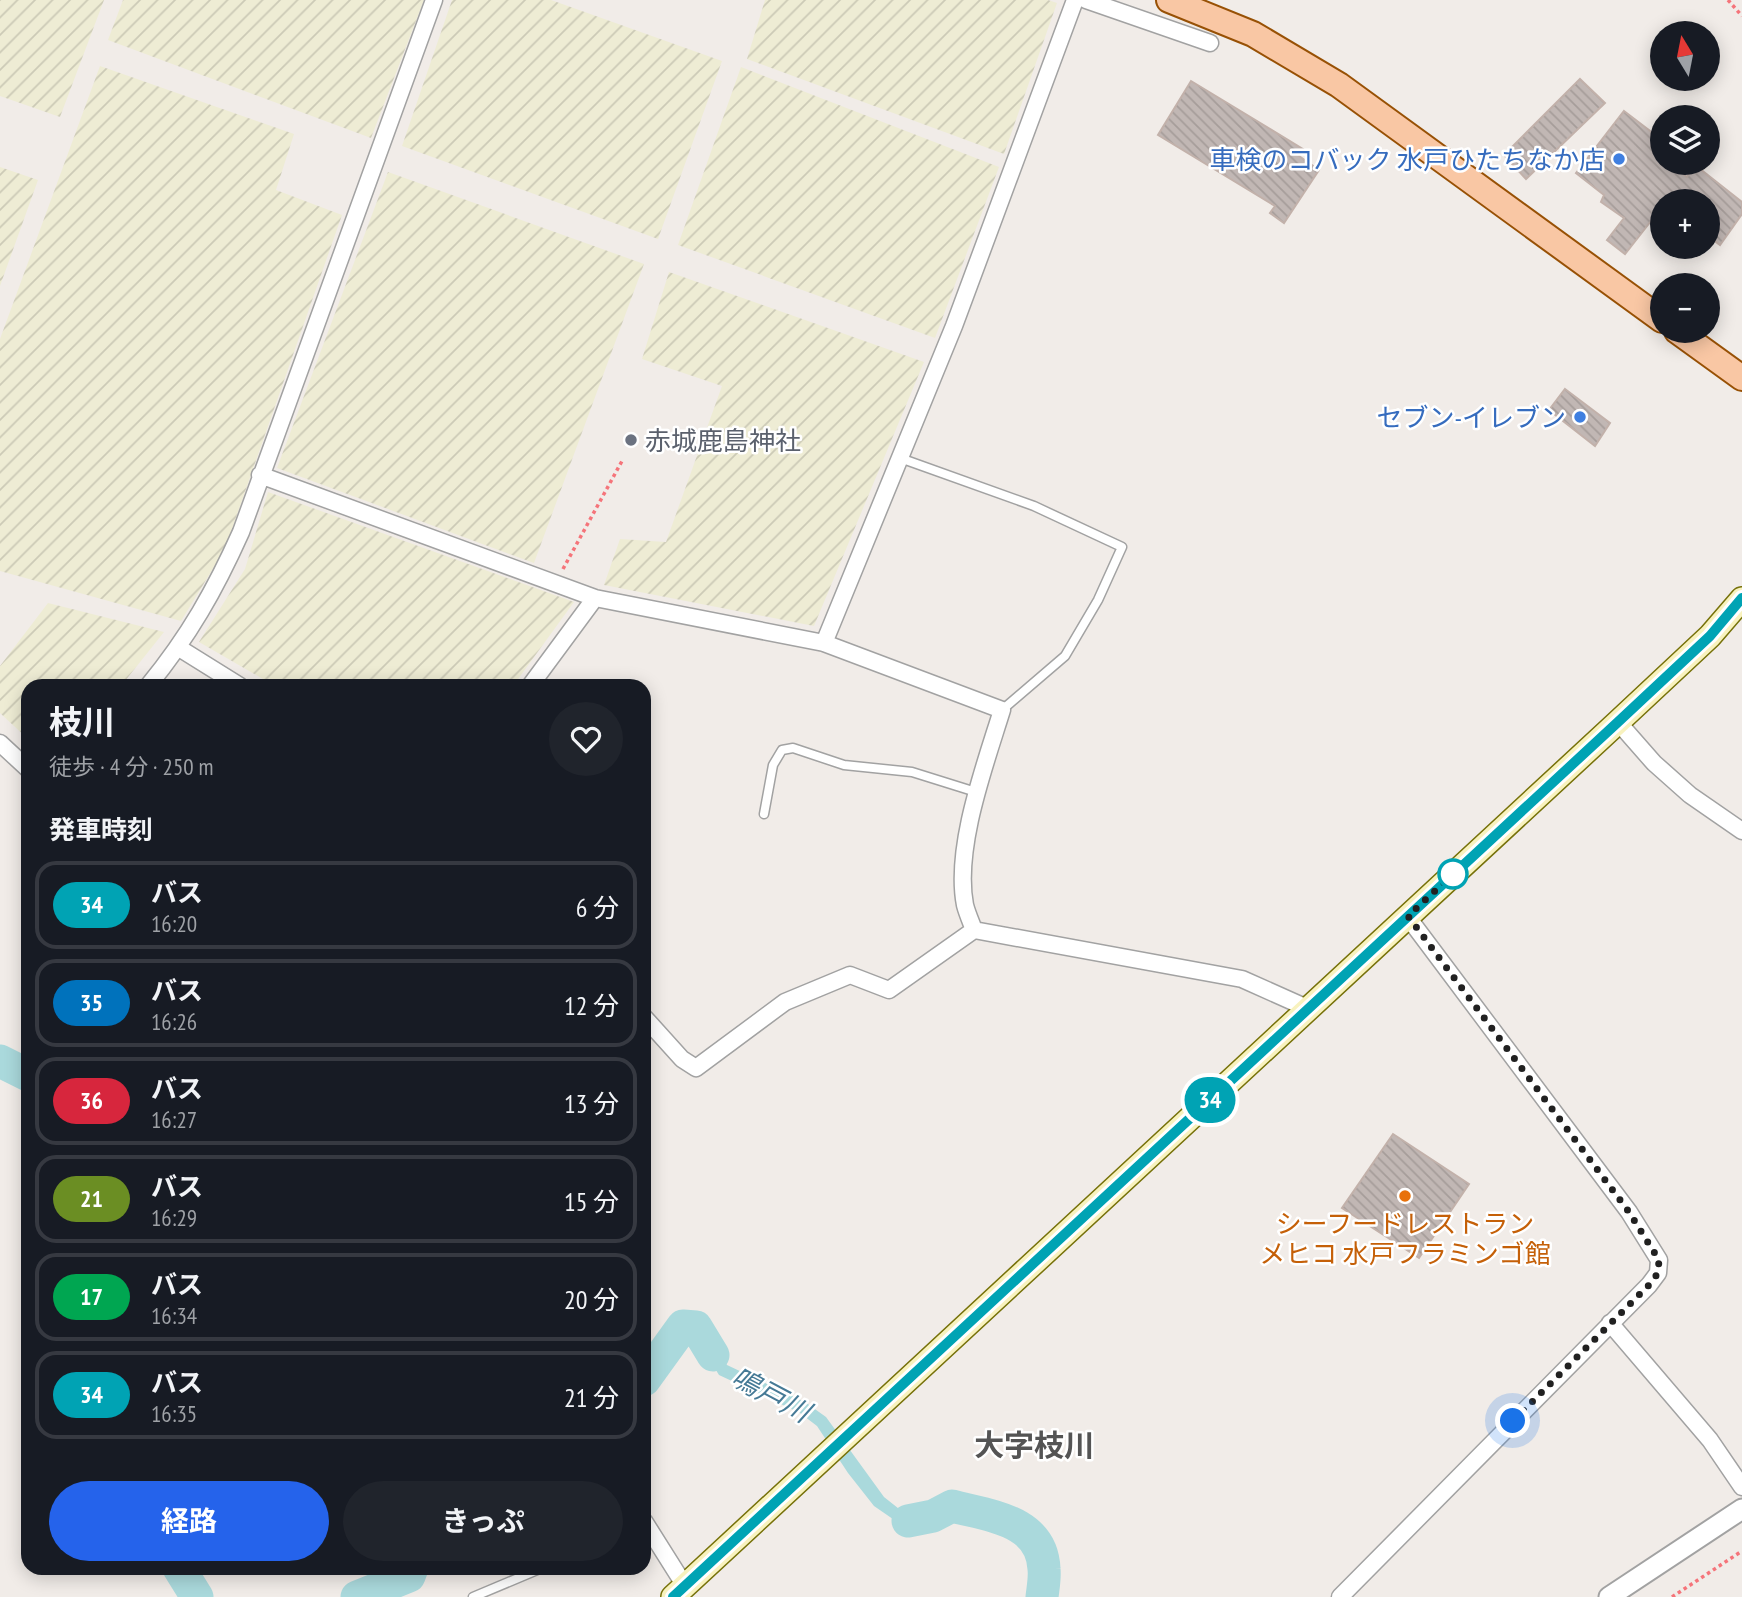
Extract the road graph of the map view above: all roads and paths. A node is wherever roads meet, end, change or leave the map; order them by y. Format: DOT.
graph roads {
  1 [pos="434,0"];
  2 [pos="1075,0"];
  3 [pos="1086,0"];
  4 [pos="1170,0"];
  5 [pos="1728,0"];
  6 [pos="1742,16"];
  7 [pos="1210,43"];
  8 [pos="1650,311"];
  9 [pos="1694,343"];
  10 [pos="1742,378"];
  11 [pos="900,458"];
  12 [pos="622,461"];
  13 [pos="260,475"];
  14 [pos="556,583"];
  15 [pos="595,597"];
  16 [pos="1742,598"];
  17 [pos="824,643"];
  18 [pos="179,648"];
  19 [pos="154,679"];
  20 [pos="229,679"];
  21 [pos="535,679"];
  22 [pos="1002,710"];
  23 [pos="1618,722"];
  24 [pos="0,743"];
  25 [pos="21,762"];
  26 [pos="976,792"];
  27 [pos="764,814"];
  28 [pos="1742,831"];
  29 [pos="1408,916"];
  30 [pos="974,930"];
  31 [pos="1307,1008"];
  32 [pos="651,1025"];
  33 [pos="1610,1324"];
  34 [pos="1742,1487"];
  35 [pos="1742,1509"];
  36 [pos="651,1535"];
  37 [pos="1742,1551"];
  38 [pos="525,1575"];
  39 [pos="679,1593"];
  40 [pos="472,1597"];
  41 [pos="1339,1597"];
  42 [pos="1609,1597"];
  43 [pos="1672,1597"];
  1 -- 13 [label="street"];
  2 -- 11 [label="street"];
  3 -- 7 [label="street"];
  4 -- 8 [label="main road"];
  5 -- 6 [label="path"];
  9 -- 10 [label="main road"];
  11 -- 17 [label="street"];
  11 -- 22 [label="lane"];
  12 -- 14 [label="path"];
  13 -- 14 [label="street"];
  13 -- 18 [label="street"];
  14 -- 15 [label="street"];
  15 -- 17 [label="street"];
  15 -- 21 [label="street"];
  16 -- 23 [label="main road"];
  17 -- 22 [label="street"];
  18 -- 19 [label="street"];
  18 -- 20 [label="street"];
  22 -- 26 [label="street"];
  23 -- 28 [label="street"];
  23 -- 29 [label="main road"];
  24 -- 25 [label="street"];
  26 -- 27 [label="lane"];
  26 -- 30 [label="street"];
  29 -- 31 [label="main road"];
  29 -- 33 [label="street"];
  30 -- 31 [label="street"];
  30 -- 32 [label="street"];
  31 -- 39 [label="main road"];
  33 -- 34 [label="street"];
  33 -- 41 [label="street"];
  35 -- 42 [label="street"];
  36 -- 39 [label="street"];
  37 -- 43 [label="path"];
  38 -- 40 [label="lane"];
}
